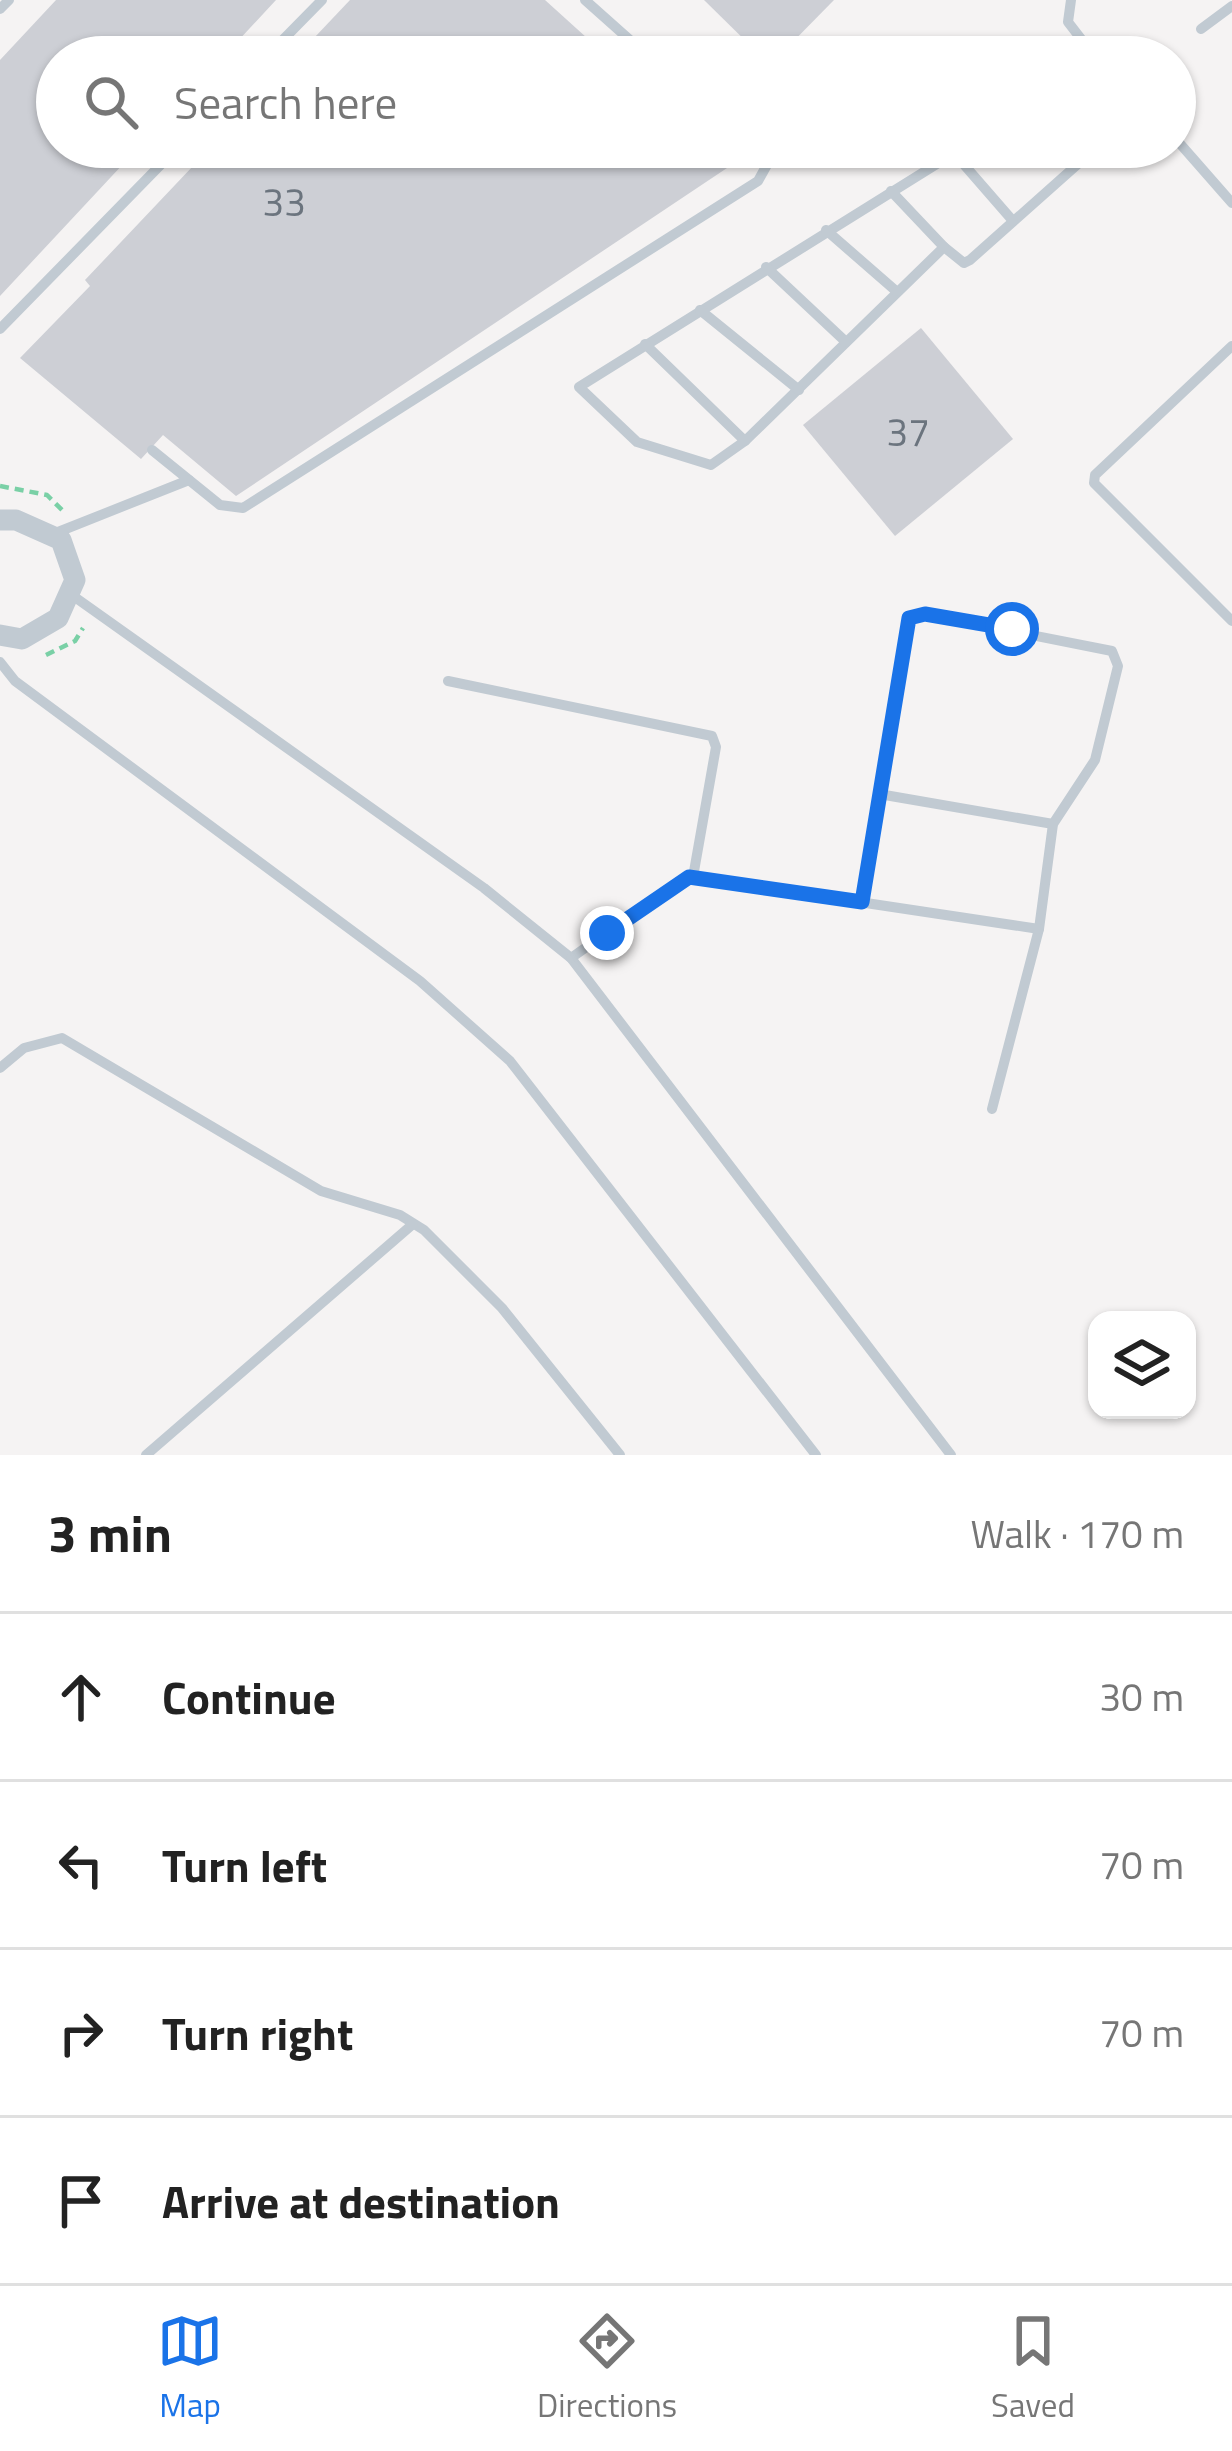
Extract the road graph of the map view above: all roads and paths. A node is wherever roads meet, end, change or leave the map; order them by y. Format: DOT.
graph roads {
  1 [pos="9,0"];
  2 [pos="322,0"];
  3 [pos="585,0"];
  4 [pos="1070,0"];
  5 [pos="1232,6"];
  6 [pos="0,9"];
  7 [pos="1201,29"];
  8 [pos="287,36"];
  9 [pos="625,36"];
  10 [pos="1079,36"];
  11 [pos="1196,162"];
  12 [pos="157,168"];
  13 [pos="766,168"];
  14 [pos="929,168"];
  15 [pos="972,168"];
  16 [pos="1072,168"];
  17 [pos="891,191"];
  18 [pos="1232,202"];
  19 [pos="1013,221"];
  20 [pos="826,230"];
  21 [pos="944,247"];
  22 [pos="766,268"];
  23 [pos="896,291"];
  24 [pos="700,310"];
  25 [pos="0,329"];
  26 [pos="845,342"];
  27 [pos="645,344"];
  28 [pos="1232,346"];
  29 [pos="800,390"];
  30 [pos="745,441"];
  31 [pos="152,450"];
  32 [pos="189,480"];
  33 [pos="0,520"];
  34 [pos="50,536"];
  35 [pos="69,593"];
  36 [pos="1232,621"];
  37 [pos="0,635"];
  38 [pos="0,662"];
  39 [pos="448,682"];
  40 [pos="879,794"];
  41 [pos="1053,824"];
  42 [pos="693,877"];
  43 [pos="862,902"];
  44 [pos="1039,929"];
  45 [pos="571,958"];
  46 [pos="0,1068"];
  47 [pos="992,1109"];
  48 [pos="413,1224"];
  49 [pos="146,1455"];
  50 [pos="620,1455"];
  51 [pos="816,1455"];
  52 [pos="951,1455"];
  1 -- 6 [label="lane"];
  2 -- 8 [label="lane"];
  3 -- 9 [label="lane"];
  4 -- 10 [label="lane"];
  5 -- 7 [label="lane"];
  11 -- 18 [label="lane"];
  12 -- 25 [label="lane"];
  13 -- 32 [label="lane"];
  14 -- 17 [label="lane"];
  15 -- 19 [label="lane"];
  16 -- 19 [label="lane"];
  17 -- 20 [label="lane"];
  17 -- 21 [label="lane"];
  19 -- 21 [label="lane"];
  20 -- 22 [label="lane"];
  20 -- 23 [label="lane"];
  21 -- 23 [label="lane"];
  22 -- 24 [label="lane"];
  22 -- 26 [label="lane"];
  23 -- 26 [label="lane"];
  24 -- 27 [label="lane"];
  24 -- 29 [label="lane"];
  26 -- 29 [label="lane"];
  27 -- 30 [label="lane"];
  27 -- 30 [label="lane"];
  28 -- 36 [label="lane"];
  29 -- 30 [label="lane"];
  31 -- 32 [label="lane"];
  32 -- 34 [label="lane"];
  33 -- 34 [label="street"];
  34 -- 35 [label="street"];
  35 -- 37 [label="street"];
  35 -- 45 [label="lane"];
  38 -- 51 [label="lane"];
  39 -- 42 [label="lane"];
  40 -- 41 [label="lane"];
  40 -- 41 [label="lane"];
  40 -- 43 [label="lane"];
  41 -- 44 [label="lane"];
  42 -- 43 [label="lane"];
  42 -- 45 [label="lane"];
  43 -- 44 [label="lane"];
  44 -- 47 [label="lane"];
  45 -- 52 [label="lane"];
  46 -- 48 [label="lane"];
  48 -- 49 [label="lane"];
  48 -- 50 [label="lane"];
}
